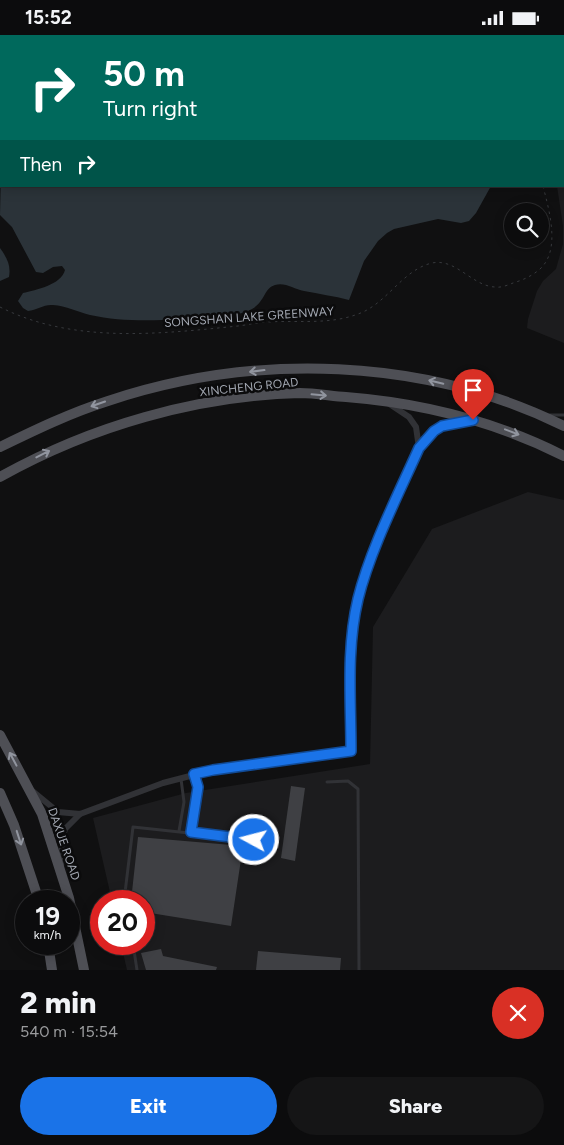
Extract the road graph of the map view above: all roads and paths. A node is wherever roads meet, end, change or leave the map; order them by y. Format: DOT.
graph roads {
  1 [pos="543,187"];
  2 [pos="0,307"];
  3 [pos="384,401"];
  4 [pos="537,415"];
  5 [pos="564,415"];
  6 [pos="473,420"];
  7 [pos="564,426"];
  8 [pos="0,447"];
  9 [pos="419,448"];
  10 [pos="564,456"];
  11 [pos="0,477"];
  12 [pos="0,735"];
  13 [pos="194,774"];
  14 [pos="181,778"];
  15 [pos="327,782"];
  16 [pos="27,786"];
  17 [pos="0,793"];
  18 [pos="80,814"];
  19 [pos="179,831"];
  20 [pos="191,832"];
  21 [pos="254,840"];
  22 [pos="61,873"];
  23 [pos="35,890"];
  24 [pos="125,890"];
  25 [pos="50,955"];
  26 [pos="135,955"];
  27 [pos="52,970"];
  28 [pos="84,970"];
  29 [pos="137,970"];
  30 [pos="359,970"];
  1 -- 2 [label="path, SONGSHAN LAKE GREENWAY"];
  3 -- 6 [label="main road, XINCHENG ROAD"];
  3 -- 9 [label="street"];
  11 -- 3 [label="main road, XINCHENG ROAD, one-way"];
  4 -- 5 [label="lane"];
  4 -- 7 [label="main road, XINCHENG ROAD"];
  4 -- 8 [label="main road, XINCHENG ROAD, one-way"];
  6 -- 9 [label="street"];
  6 -- 10 [label="main road, XINCHENG ROAD, one-way"];
  9 -- 13 [label="street"];
  16 -- 12 [label="main road, DAXUE ROAD, one-way"];
  13 -- 14 [label="street"];
  13 -- 20 [label="lane"];
  14 -- 18 [label="street"];
  14 -- 19 [label="lane"];
  15 -- 30 [label="lane"];
  16 -- 18 [label="street"];
  16 -- 22 [label="main road, DAXUE ROAD"];
  17 -- 23 [label="main road, one-way"];
  18 -- 22 [label="street"];
  19 -- 20 [label="lane"];
  19 -- 24 [label="lane"];
  20 -- 21 [label="lane"];
  22 -- 28 [label="main road, DAXUE ROAD"];
  25 -- 27 [label="main road"];
  26 -- 29 [label="lane"];
}
